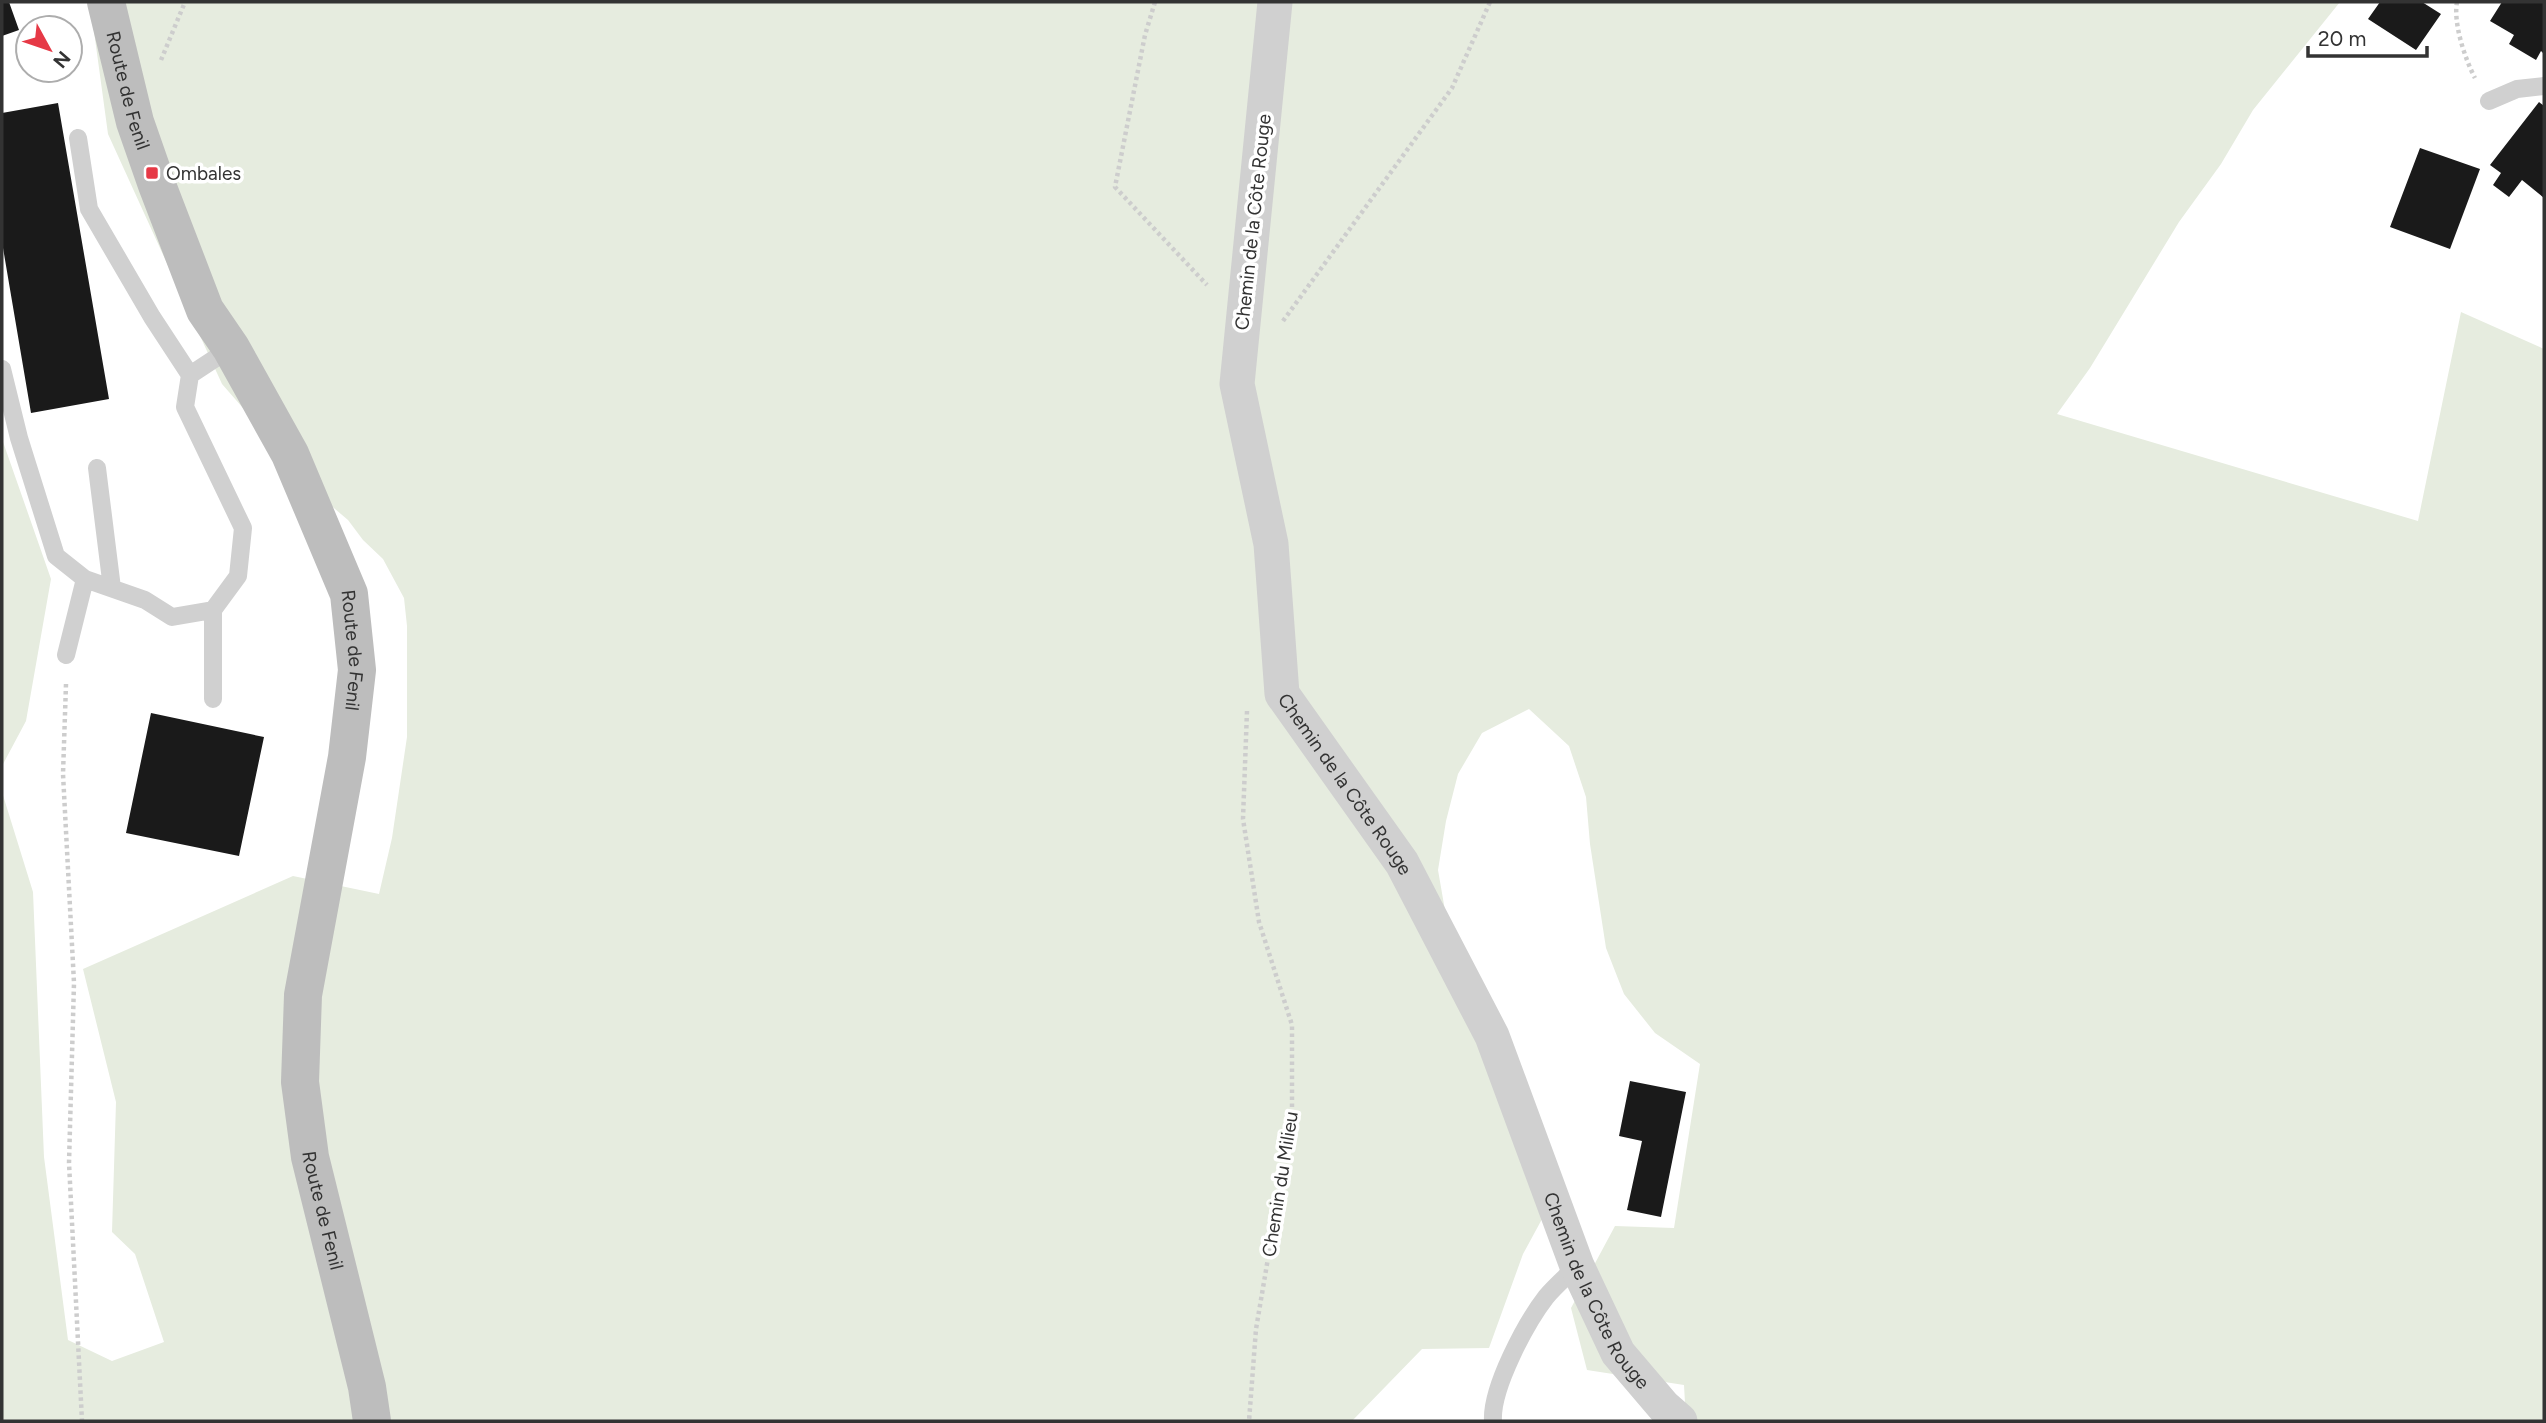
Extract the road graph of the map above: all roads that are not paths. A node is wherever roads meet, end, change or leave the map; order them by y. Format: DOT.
graph roads {
  1 [pos="106,2"];
  2 [pos="1275,2"];
  3 [pos="2544,86"];
  4 [pos="2489,102"];
  5 [pos="78,138"];
  6 [pos="231,348"];
  7 [pos="2,369"];
  8 [pos="190,375"];
  9 [pos="96,468"];
  10 [pos="85,579"];
  11 [pos="112,588"];
  12 [pos="213,610"];
  13 [pos="66,655"];
  14 [pos="214,699"];
  15 [pos="1577,1266"];
  16 [pos="372,1421"];
  17 [pos="1493,1421"];
  18 [pos="1680,1421"];
  1 -- 6 [label="street, Route de Fenil"];
  2 -- 15 [label="street, Chemin de la Côte Rouge"];
  3 -- 4 [label="lane"];
  5 -- 8 [label="lane"];
  6 -- 8 [label="lane"];
  6 -- 16 [label="street, Route de Fenil"];
  7 -- 10 [label="lane"];
  8 -- 12 [label="lane"];
  9 -- 11 [label="lane"];
  10 -- 11 [label="lane"];
  10 -- 13 [label="lane"];
  11 -- 12 [label="lane"];
  12 -- 14 [label="lane"];
  15 -- 17 [label="lane"];
  15 -- 18 [label="street, Chemin de la Côte Rouge"];
}
